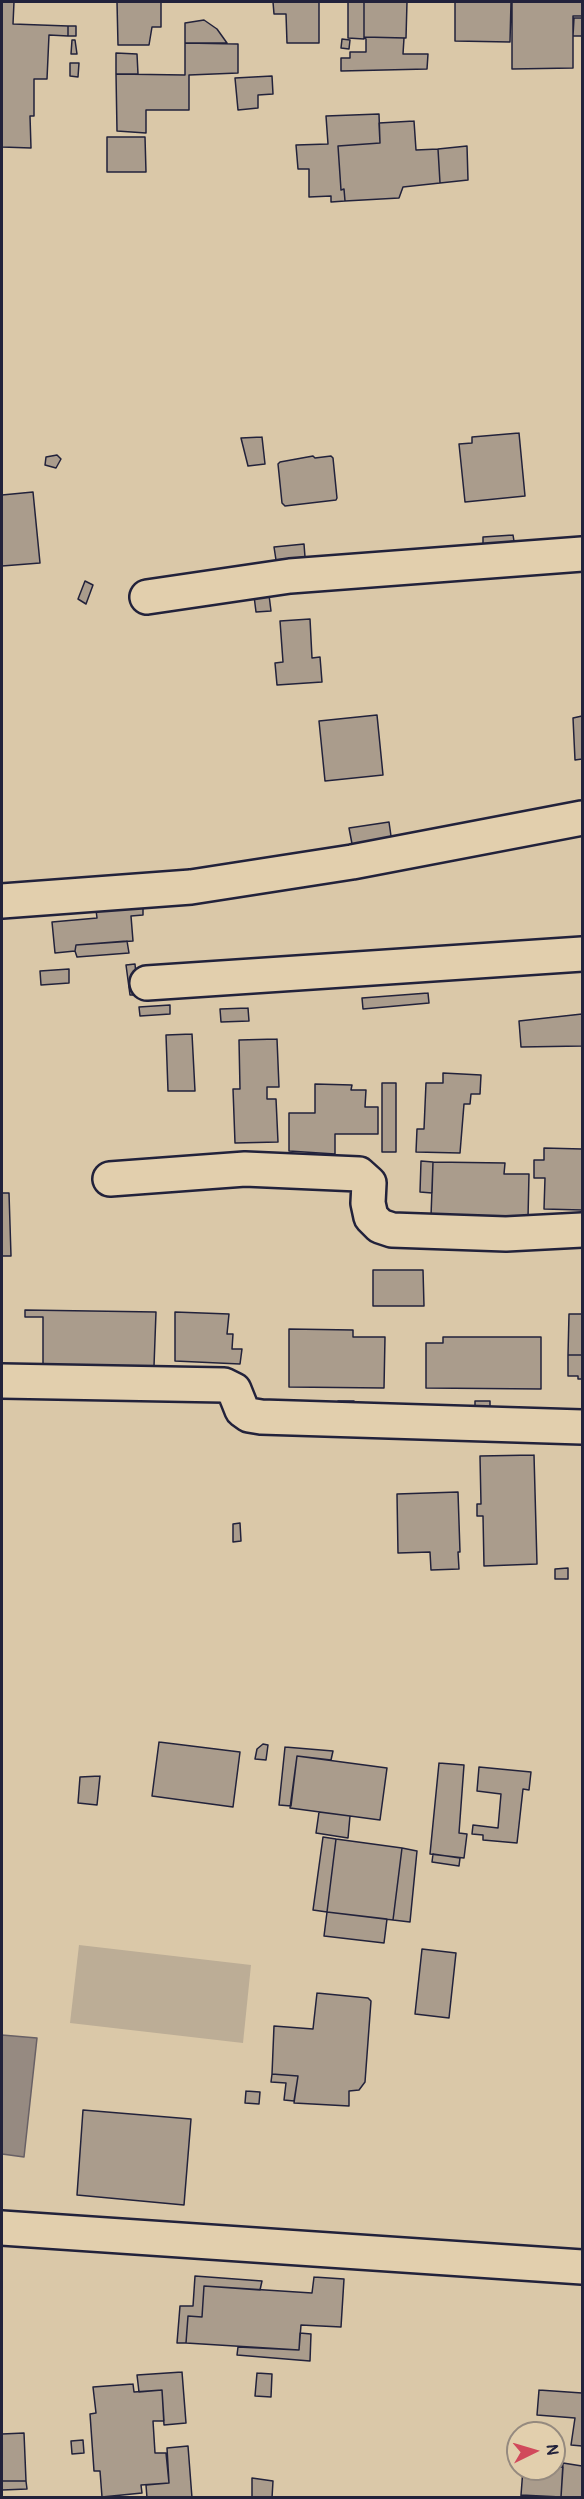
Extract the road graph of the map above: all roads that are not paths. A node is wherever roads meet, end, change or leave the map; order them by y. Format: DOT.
graph roads {
  1 [pos="582,554"];
  2 [pos="147,597"];
  3 [pos="582,818"];
  4 [pos="2,901"];
  5 [pos="582,954"];
  6 [pos="147,983"];
  7 [pos="110,1179"];
  8 [pos="582,1230"];
  9 [pos="2,1381"];
  10 [pos="582,1427"];
  11 [pos="2,2228"];
  12 [pos="582,2267"];
  1 -- 2 [label="street"];
  3 -- 4 [label="street"];
  5 -- 6 [label="street"];
  7 -- 8 [label="street"];
  9 -- 10 [label="street"];
  11 -- 12 [label="street"];
}
